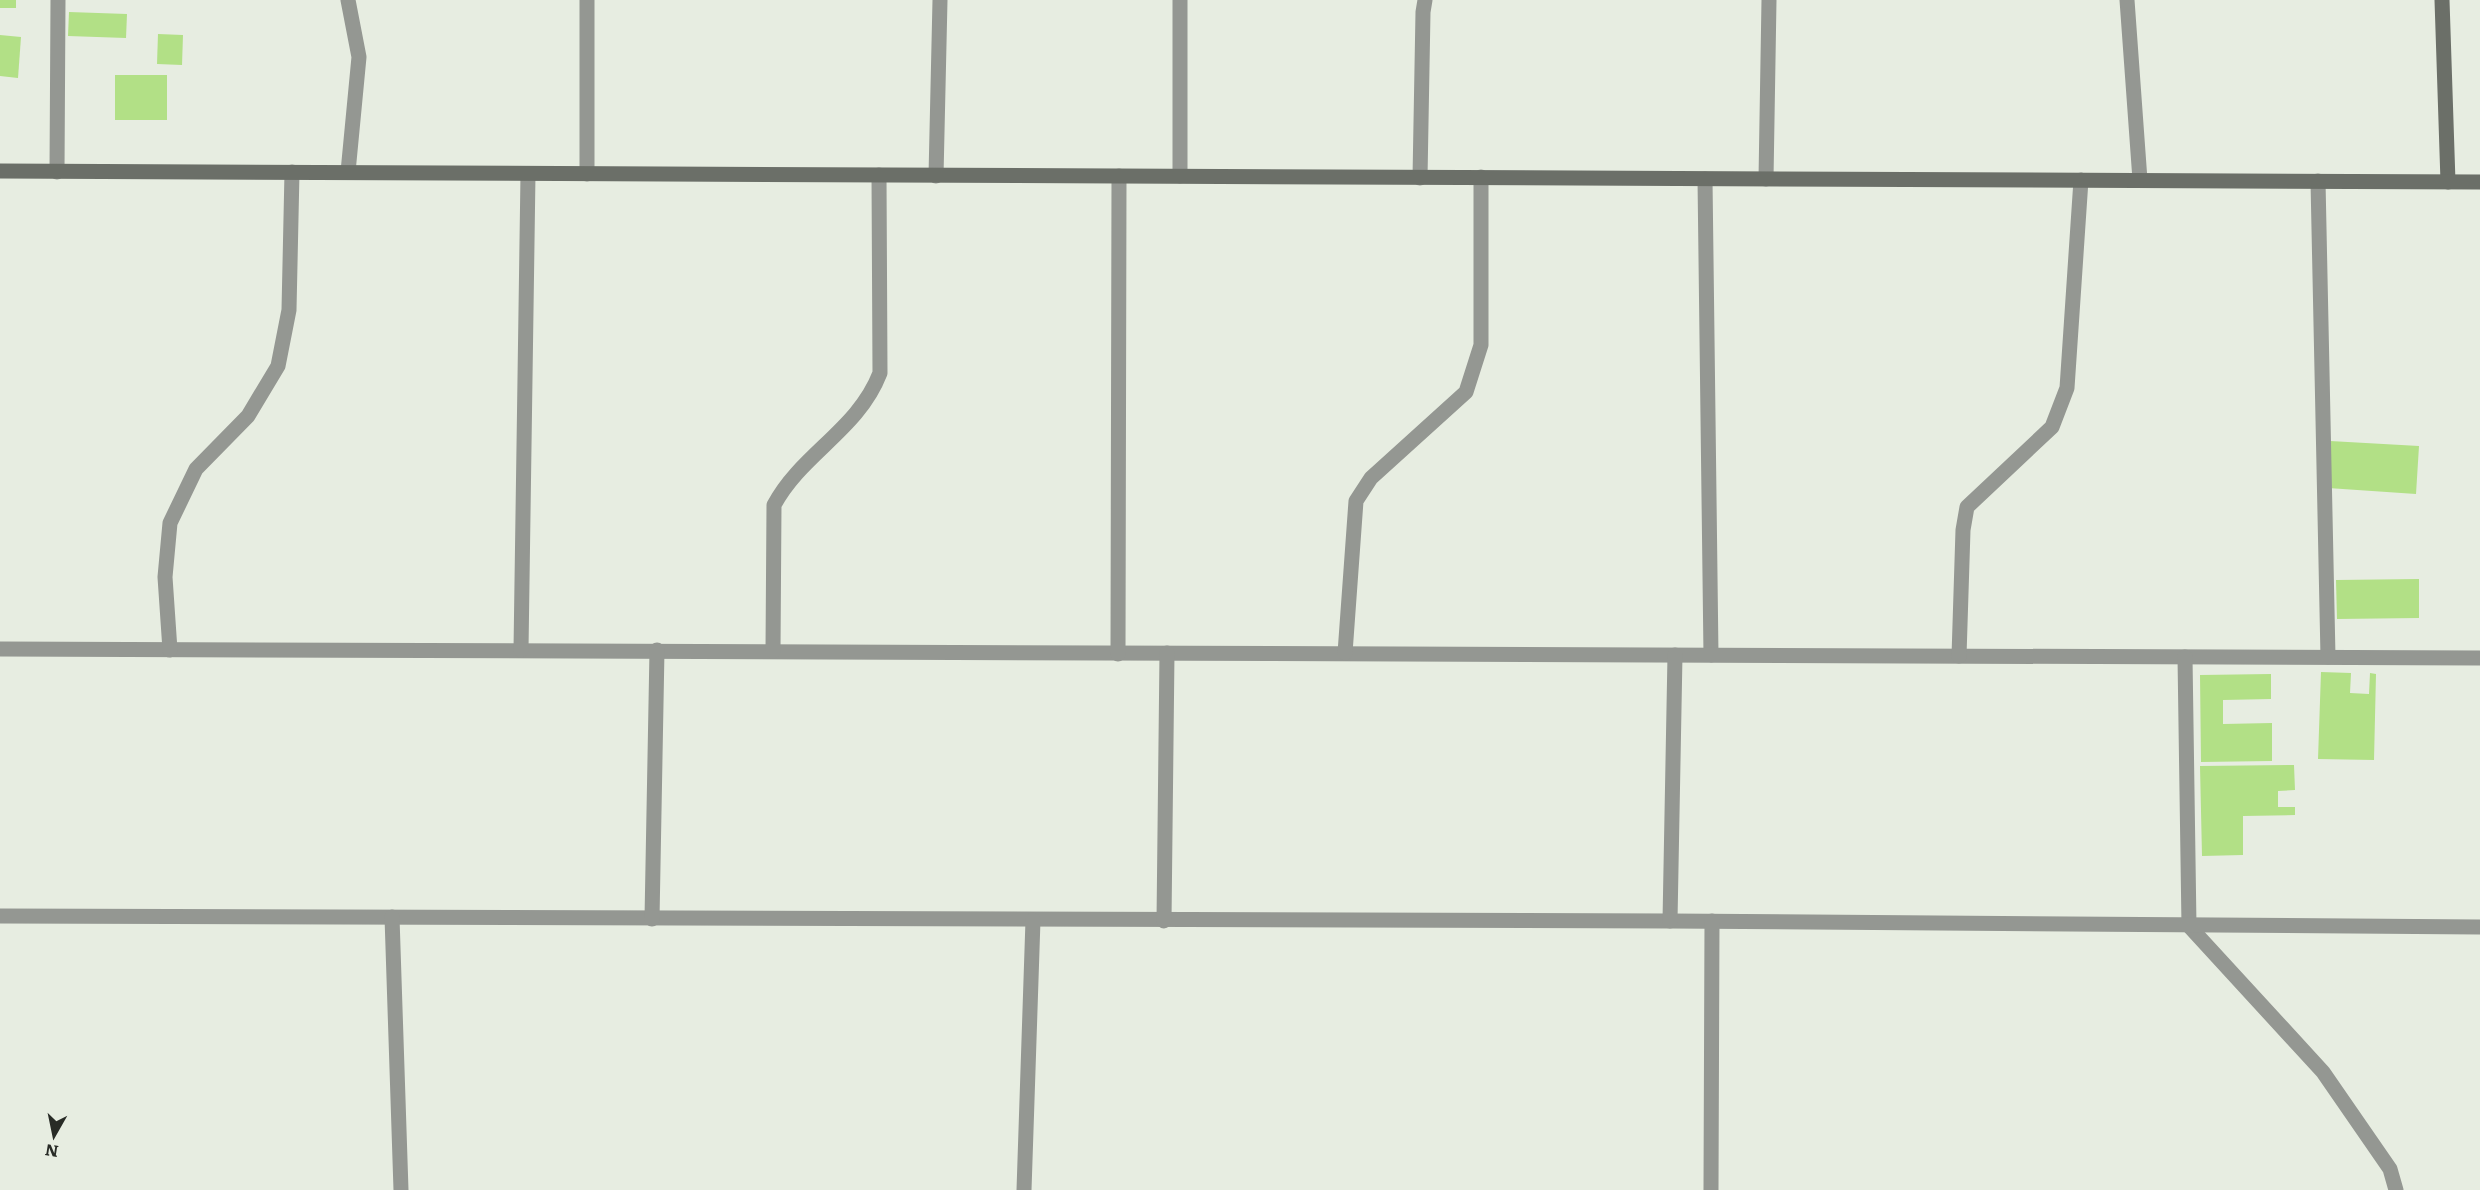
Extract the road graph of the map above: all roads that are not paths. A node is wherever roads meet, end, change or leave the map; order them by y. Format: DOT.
graph roads {
  1 [pos="58,0"];
  2 [pos="348,0"];
  3 [pos="587,0"];
  4 [pos="940,0"];
  5 [pos="1180,0"];
  6 [pos="1425,0"];
  7 [pos="1769,0"];
  8 [pos="2127,0"];
  9 [pos="2442,0"];
  10 [pos="0,171"];
  11 [pos="57,172"];
  12 [pos="292,172"];
  13 [pos="348,172"];
  14 [pos="528,174"];
  15 [pos="587,174"];
  16 [pos="879,175"];
  17 [pos="936,176"];
  18 [pos="1119,176"];
  19 [pos="1180,176"];
  20 [pos="1481,177"];
  21 [pos="1420,178"];
  22 [pos="1705,179"];
  23 [pos="1766,179"];
  24 [pos="2081,180"];
  25 [pos="2140,180"];
  26 [pos="2318,181"];
  27 [pos="2448,182"];
  28 [pos="2480,182"];
  29 [pos="0,650"];
  30 [pos="170,650"];
  31 [pos="521,650"];
  32 [pos="657,650"];
  33 [pos="773,651"];
  34 [pos="1167,653"];
  35 [pos="1345,653"];
  36 [pos="1118,654"];
  37 [pos="1675,655"];
  38 [pos="1711,655"];
  39 [pos="1959,656"];
  40 [pos="2185,657"];
  41 [pos="2328,657"];
  42 [pos="2480,658"];
  43 [pos="0,916"];
  44 [pos="392,918"];
  45 [pos="652,919"];
  46 [pos="1033,920"];
  47 [pos="1164,921"];
  48 [pos="1670,921"];
  49 [pos="1712,921"];
  50 [pos="2189,926"];
  51 [pos="2480,927"];
  52 [pos="401,1190"];
  53 [pos="1024,1190"];
  54 [pos="1711,1190"];
  55 [pos="2396,1190"];
  1 -- 11 [label="street"];
  2 -- 13 [label="street"];
  3 -- 15 [label="street"];
  4 -- 17 [label="street"];
  5 -- 19 [label="street"];
  6 -- 21 [label="street"];
  7 -- 23 [label="street"];
  8 -- 25 [label="street"];
  9 -- 27 [label="main road"];
  10 -- 11 [label="main road"];
  11 -- 12 [label="main road"];
  12 -- 13 [label="main road"];
  12 -- 30 [label="street"];
  13 -- 14 [label="main road"];
  14 -- 15 [label="main road"];
  14 -- 31 [label="street"];
  15 -- 16 [label="main road"];
  16 -- 17 [label="main road"];
  16 -- 33 [label="street"];
  17 -- 18 [label="main road"];
  18 -- 19 [label="main road"];
  18 -- 36 [label="street"];
  19 -- 21 [label="main road"];
  20 -- 21 [label="main road"];
  20 -- 22 [label="main road"];
  20 -- 35 [label="street"];
  22 -- 23 [label="main road"];
  22 -- 38 [label="street"];
  23 -- 24 [label="main road"];
  24 -- 25 [label="main road"];
  24 -- 39 [label="street"];
  25 -- 26 [label="main road"];
  26 -- 27 [label="main road"];
  26 -- 41 [label="street"];
  27 -- 28 [label="main road"];
  29 -- 30 [label="street"];
  30 -- 31 [label="street"];
  31 -- 32 [label="street"];
  32 -- 33 [label="street"];
  32 -- 45 [label="street"];
  33 -- 36 [label="street"];
  34 -- 35 [label="street"];
  34 -- 36 [label="street"];
  34 -- 47 [label="street"];
  35 -- 37 [label="street"];
  37 -- 38 [label="street"];
  37 -- 48 [label="street"];
  38 -- 39 [label="street"];
  39 -- 40 [label="street"];
  40 -- 41 [label="street"];
  40 -- 50 [label="street"];
  41 -- 42 [label="street"];
  43 -- 44 [label="street"];
  44 -- 45 [label="street"];
  44 -- 52 [label="street"];
  45 -- 46 [label="street"];
  46 -- 47 [label="street"];
  46 -- 53 [label="street"];
  47 -- 48 [label="street"];
  48 -- 49 [label="street"];
  49 -- 50 [label="street"];
  49 -- 54 [label="street"];
  50 -- 51 [label="street"];
  50 -- 55 [label="street"];
}
